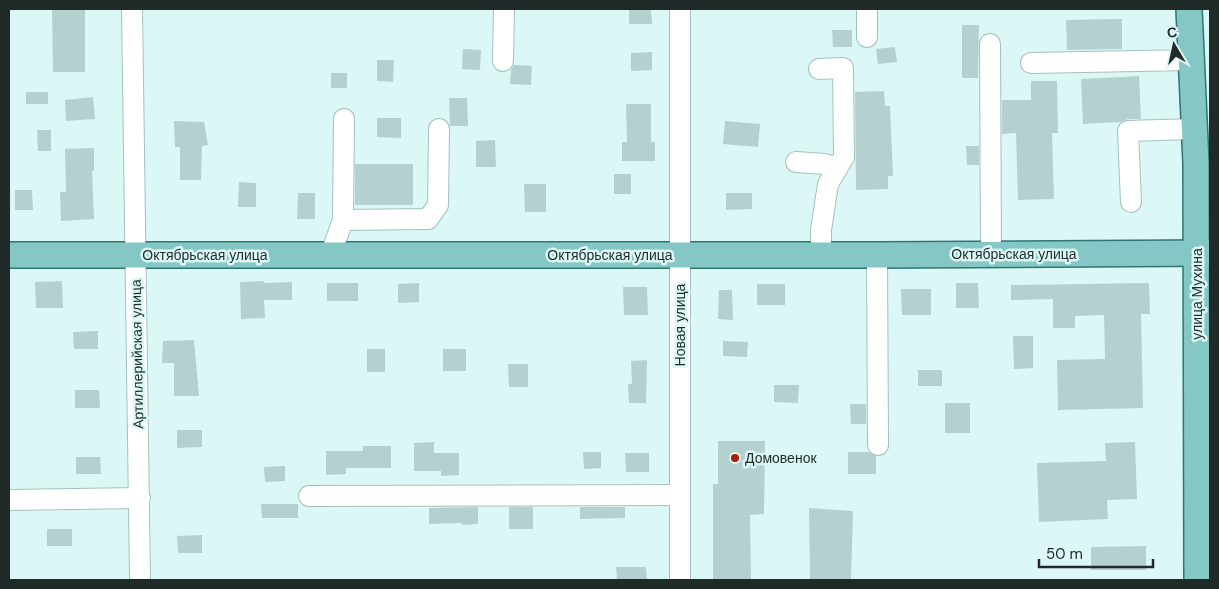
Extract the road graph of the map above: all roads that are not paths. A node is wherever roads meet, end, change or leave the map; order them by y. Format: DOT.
graph roads {
  1 [pos="132,9"];
  2 [pos="504,9"];
  3 [pos="680,9"];
  4 [pos="866,9"];
  5 [pos="1189,9"];
  6 [pos="867,37"];
  7 [pos="990,44"];
  8 [pos="1191,60"];
  9 [pos="503,61"];
  10 [pos="1031,62"];
  11 [pos="819,69"];
  12 [pos="344,119"];
  13 [pos="439,129"];
  14 [pos="1194,129"];
  15 [pos="796,162"];
  16 [pos="1203,162"];
  17 [pos="837,169"];
  18 [pos="1131,202"];
  19 [pos="343,220"];
  20 [pos="1204,252"];
  21 [pos="991,254"];
  22 [pos="9,255"];
  23 [pos="135,255"];
  24 [pos="680,255"];
  25 [pos="821,255"];
  26 [pos="877,255"];
  27 [pos="330,256"];
  28 [pos="1204,416"];
  29 [pos="878,445"];
  30 [pos="680,495"];
  31 [pos="309,496"];
  32 [pos="140,498"];
  33 [pos="9,500"];
  34 [pos="140,580"];
  35 [pos="680,580"];
  36 [pos="1197,580"];
  1 -- 23 [label="street, Артиллерийская улица"];
  2 -- 9 [label="street"];
  3 -- 24 [label="street, Новая улица"];
  4 -- 6 [label="street"];
  5 -- 8 [label="main road, улица Мухина"];
  7 -- 21 [label="street"];
  8 -- 10 [label="street"];
  8 -- 14 [label="main road, улица Мухина"];
  11 -- 17 [label="street"];
  12 -- 19 [label="street"];
  13 -- 19 [label="street"];
  14 -- 16 [label="main road, улица Мухина"];
  14 -- 18 [label="street"];
  15 -- 17 [label="street"];
  16 -- 20 [label="main road, улица Мухина"];
  17 -- 25 [label="street"];
  19 -- 27 [label="street"];
  20 -- 21 [label="main road, Октябрьская улица"];
  20 -- 28 [label="main road, улица Мухина"];
  21 -- 26 [label="main road, Октябрьская улица"];
  22 -- 23 [label="main road, Октябрьская улица"];
  23 -- 27 [label="main road, Октябрьская улица"];
  23 -- 32 [label="street, Артиллерийская улица"];
  24 -- 25 [label="main road, Октябрьская улица"];
  24 -- 27 [label="main road, Октябрьская улица"];
  24 -- 30 [label="street, Новая улица"];
  25 -- 26 [label="main road, Октябрьская улица"];
  26 -- 29 [label="street"];
  28 -- 36 [label="main road, улица Мухина"];
  30 -- 31 [label="street"];
  30 -- 35 [label="street, Новая улица"];
  32 -- 33 [label="street"];
  32 -- 34 [label="street, Артиллерийская улица"];
}
